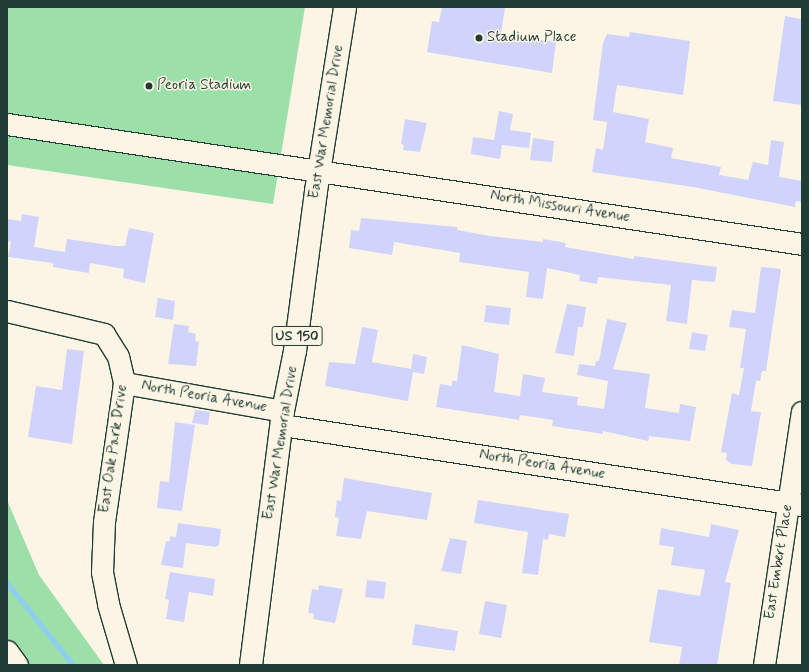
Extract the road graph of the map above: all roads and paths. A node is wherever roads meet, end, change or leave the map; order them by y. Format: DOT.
graph roads {
  1 [pos="345,7"];
  2 [pos="7,124"];
  3 [pos="319,170"];
  4 [pos="802,244"];
  5 [pos="7,311"];
  6 [pos="124,383"];
  7 [pos="802,412"];
  8 [pos="282,418"];
  9 [pos="795,504"];
  10 [pos="7,651"];
  11 [pos="17,665"];
  12 [pos="126,665"];
  13 [pos="251,665"];
  14 [pos="764,665"];
  1 -- 3 [label="highway, East War Memorial Drive / US 150"];
  2 -- 3 [label="street, North Missouri Avenue"];
  3 -- 4 [label="street, North Missouri Avenue"];
  3 -- 8 [label="highway, East War Memorial Drive / US 150"];
  5 -- 6 [label="street, East Oak Park Drive"];
  6 -- 8 [label="street, North Peoria Avenue"];
  6 -- 12 [label="street, East Oak Park Drive"];
  7 -- 9 [label="street, East Embert Place"];
  8 -- 9 [label="street, North Peoria Avenue"];
  8 -- 13 [label="highway, East War Memorial Drive / US 150"];
  9 -- 14 [label="street, East Embert Place"];
  10 -- 11 [label="street"];
}
